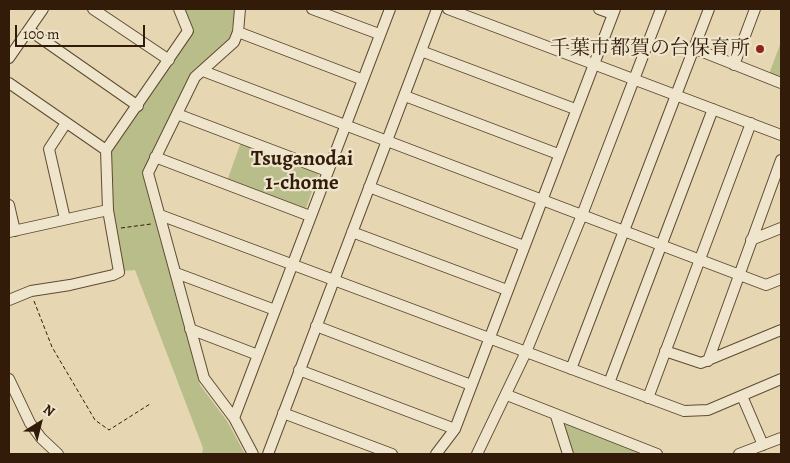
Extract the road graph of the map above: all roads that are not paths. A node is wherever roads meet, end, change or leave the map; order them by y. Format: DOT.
graph roads {
  1 [pos="43,9"];
  2 [pos="93,9"];
  3 [pos="179,9"];
  4 [pos="240,9"];
  5 [pos="312,9"];
  6 [pos="390,9"];
  7 [pos="437,9"];
  8 [pos="448,9"];
  9 [pos="599,9"];
  10 [pos="660,9"];
  11 [pos="709,9"];
  12 [pos="755,9"];
  13 [pos="614,11"];
  14 [pos="29,30"];
  15 [pos="238,32"];
  16 [pos="379,34"];
  17 [pos="693,48"];
  18 [pos="421,51"];
  19 [pos="9,58"];
  20 [pos="169,60"];
  21 [pos="593,63"];
  22 [pos="734,65"];
  23 [pos="203,71"];
  24 [pos="361,79"];
  25 [pos="634,79"];
  26 [pos="9,83"];
  27 [pos="781,83"];
  28 [pos="675,94"];
  29 [pos="405,96"];
  30 [pos="138,106"];
  31 [pos="575,109"];
  32 [pos="713,109"];
  33 [pos="177,114"];
  34 [pos="66,123"];
  35 [pos="751,123"];
  36 [pos="345,125"];
  37 [pos="781,135"];
  38 [pos="386,141"];
  39 [pos="106,150"];
  40 [pos="558,154"];
  41 [pos="155,157"];
  42 [pos="781,160"];
  43 [pos="327,171"];
  44 [pos="369,187"];
  45 [pos="542,200"];
  46 [pos="9,205"];
  47 [pos="108,210"];
  48 [pos="582,215"];
  49 [pos="310,216"];
  50 [pos="65,219"];
  51 [pos="161,219"];
  52 [pos="781,228"];
  53 [pos="623,231"];
  54 [pos="12,232"];
  55 [pos="352,232"];
  56 [pos="752,240"];
  57 [pos="661,245"];
  58 [pos="524,246"];
  59 [pos="700,260"];
  60 [pos="293,264"];
  61 [pos="176,274"];
  62 [pos="738,274"];
  63 [pos="334,279"];
  64 [pos="781,279"];
  65 [pos="507,290"];
  66 [pos="9,300"];
  67 [pos="275,310"];
  68 [pos="316,326"];
  69 [pos="190,329"];
  70 [pos="781,330"];
  71 [pos="489,337"];
  72 [pos="665,350"];
  73 [pos="526,352"];
  74 [pos="258,354"];
  75 [pos="708,361"];
  76 [pos="571,369"];
  77 [pos="300,370"];
  78 [pos="9,379"];
  79 [pos="781,379"];
  80 [pos="609,383"];
  81 [pos="471,385"];
  82 [pos="507,395"];
  83 [pos="742,396"];
  84 [pos="648,398"];
  85 [pos="283,413"];
  86 [pos="556,416"];
  87 [pos="234,418"];
  88 [pos="455,429"];
  89 [pos="781,438"];
  90 [pos="763,445"];
  91 [pos="58,454"];
  92 [pos="253,454"];
  93 [pos="268,454"];
  94 [pos="392,454"];
  95 [pos="436,454"];
  96 [pos="477,454"];
  97 [pos="568,454"];
  98 [pos="657,454"];
  99 [pos="739,454"];
  1 -- 14 [label="street"];
  2 -- 20 [label="street"];
  3 -- 20 [label="street"];
  4 -- 15 [label="street"];
  5 -- 16 [label="street"];
  6 -- 16 [label="street"];
  7 -- 18 [label="street"];
  8 -- 21 [label="street"];
  9 -- 13 [label="street"];
  10 -- 25 [label="street"];
  11 -- 17 [label="street"];
  12 -- 22 [label="street"];
  13 -- 21 [label="street"];
  14 -- 19 [label="street"];
  14 -- 30 [label="street"];
  15 -- 23 [label="street"];
  15 -- 24 [label="street"];
  16 -- 24 [label="street"];
  17 -- 22 [label="street"];
  17 -- 28 [label="street"];
  18 -- 29 [label="street"];
  18 -- 31 [label="street"];
  20 -- 30 [label="street"];
  21 -- 25 [label="street"];
  21 -- 31 [label="street"];
  22 -- 27 [label="street"];
  23 -- 33 [label="street"];
  23 -- 36 [label="street"];
  24 -- 36 [label="street"];
  25 -- 28 [label="street"];
  25 -- 48 [label="street"];
  26 -- 34 [label="street"];
  28 -- 32 [label="street"];
  28 -- 53 [label="street"];
  29 -- 38 [label="street"];
  29 -- 40 [label="street"];
  30 -- 39 [label="street"];
  31 -- 40 [label="street"];
  32 -- 35 [label="street"];
  32 -- 57 [label="street"];
  33 -- 41 [label="street"];
  33 -- 43 [label="street"];
  34 -- 39 [label="street"];
  34 -- 50 [label="street"];
  35 -- 37 [label="street"];
  35 -- 59 [label="street"];
  36 -- 38 [label="street"];
  36 -- 43 [label="street"];
  38 -- 44 [label="street"];
  38 -- 45 [label="street"];
  39 -- 47 [label="street"];
  40 -- 45 [label="street"];
  41 -- 49 [label="street"];
  41 -- 51 [label="street"];
  42 -- 56 [label="street"];
  43 -- 49 [label="street"];
  44 -- 55 [label="street"];
  44 -- 58 [label="street"];
  45 -- 48 [label="street"];
  45 -- 58 [label="street"];
  46 -- 54 [label="street"];
  47 -- 50 [label="street"];
  47 -- 66 [label="street"];
  48 -- 53 [label="street"];
  48 -- 73 [label="street"];
  49 -- 60 [label="street"];
  50 -- 54 [label="street"];
  51 -- 60 [label="street"];
  51 -- 61 [label="street"];
  52 -- 56 [label="street"];
  53 -- 57 [label="street"];
  53 -- 76 [label="street"];
  55 -- 63 [label="street"];
  55 -- 65 [label="street"];
  56 -- 62 [label="street"];
  57 -- 59 [label="street"];
  57 -- 80 [label="street"];
  58 -- 65 [label="street"];
  59 -- 62 [label="street"];
  59 -- 72 [label="street"];
  60 -- 63 [label="street"];
  60 -- 67 [label="street"];
  61 -- 67 [label="street"];
  61 -- 69 [label="street"];
  62 -- 64 [label="street"];
  62 -- 75 [label="street"];
  63 -- 68 [label="street"];
  63 -- 71 [label="street"];
  65 -- 71 [label="street"];
  67 -- 74 [label="street"];
  68 -- 77 [label="street"];
  68 -- 81 [label="street"];
  69 -- 74 [label="street"];
  69 -- 87 [label="street"];
  70 -- 75 [label="street"];
  71 -- 73 [label="street"];
  71 -- 81 [label="street"];
  72 -- 75 [label="street"];
  72 -- 84 [label="street"];
  73 -- 76 [label="street"];
  73 -- 82 [label="street"];
  74 -- 87 [label="street"];
  76 -- 80 [label="street"];
  77 -- 85 [label="street"];
  77 -- 88 [label="street"];
  78 -- 91 [label="street"];
  79 -- 83 [label="street"];
  80 -- 84 [label="street"];
  81 -- 88 [label="street"];
  82 -- 86 [label="street"];
  82 -- 96 [label="street"];
  83 -- 84 [label="street"];
  83 -- 90 [label="street"];
  85 -- 93 [label="street"];
  85 -- 94 [label="street"];
  86 -- 97 [label="street"];
  86 -- 98 [label="street"];
  87 -- 92 [label="street"];
  88 -- 95 [label="street"];
  89 -- 90 [label="street"];
  90 -- 99 [label="street"];
}
